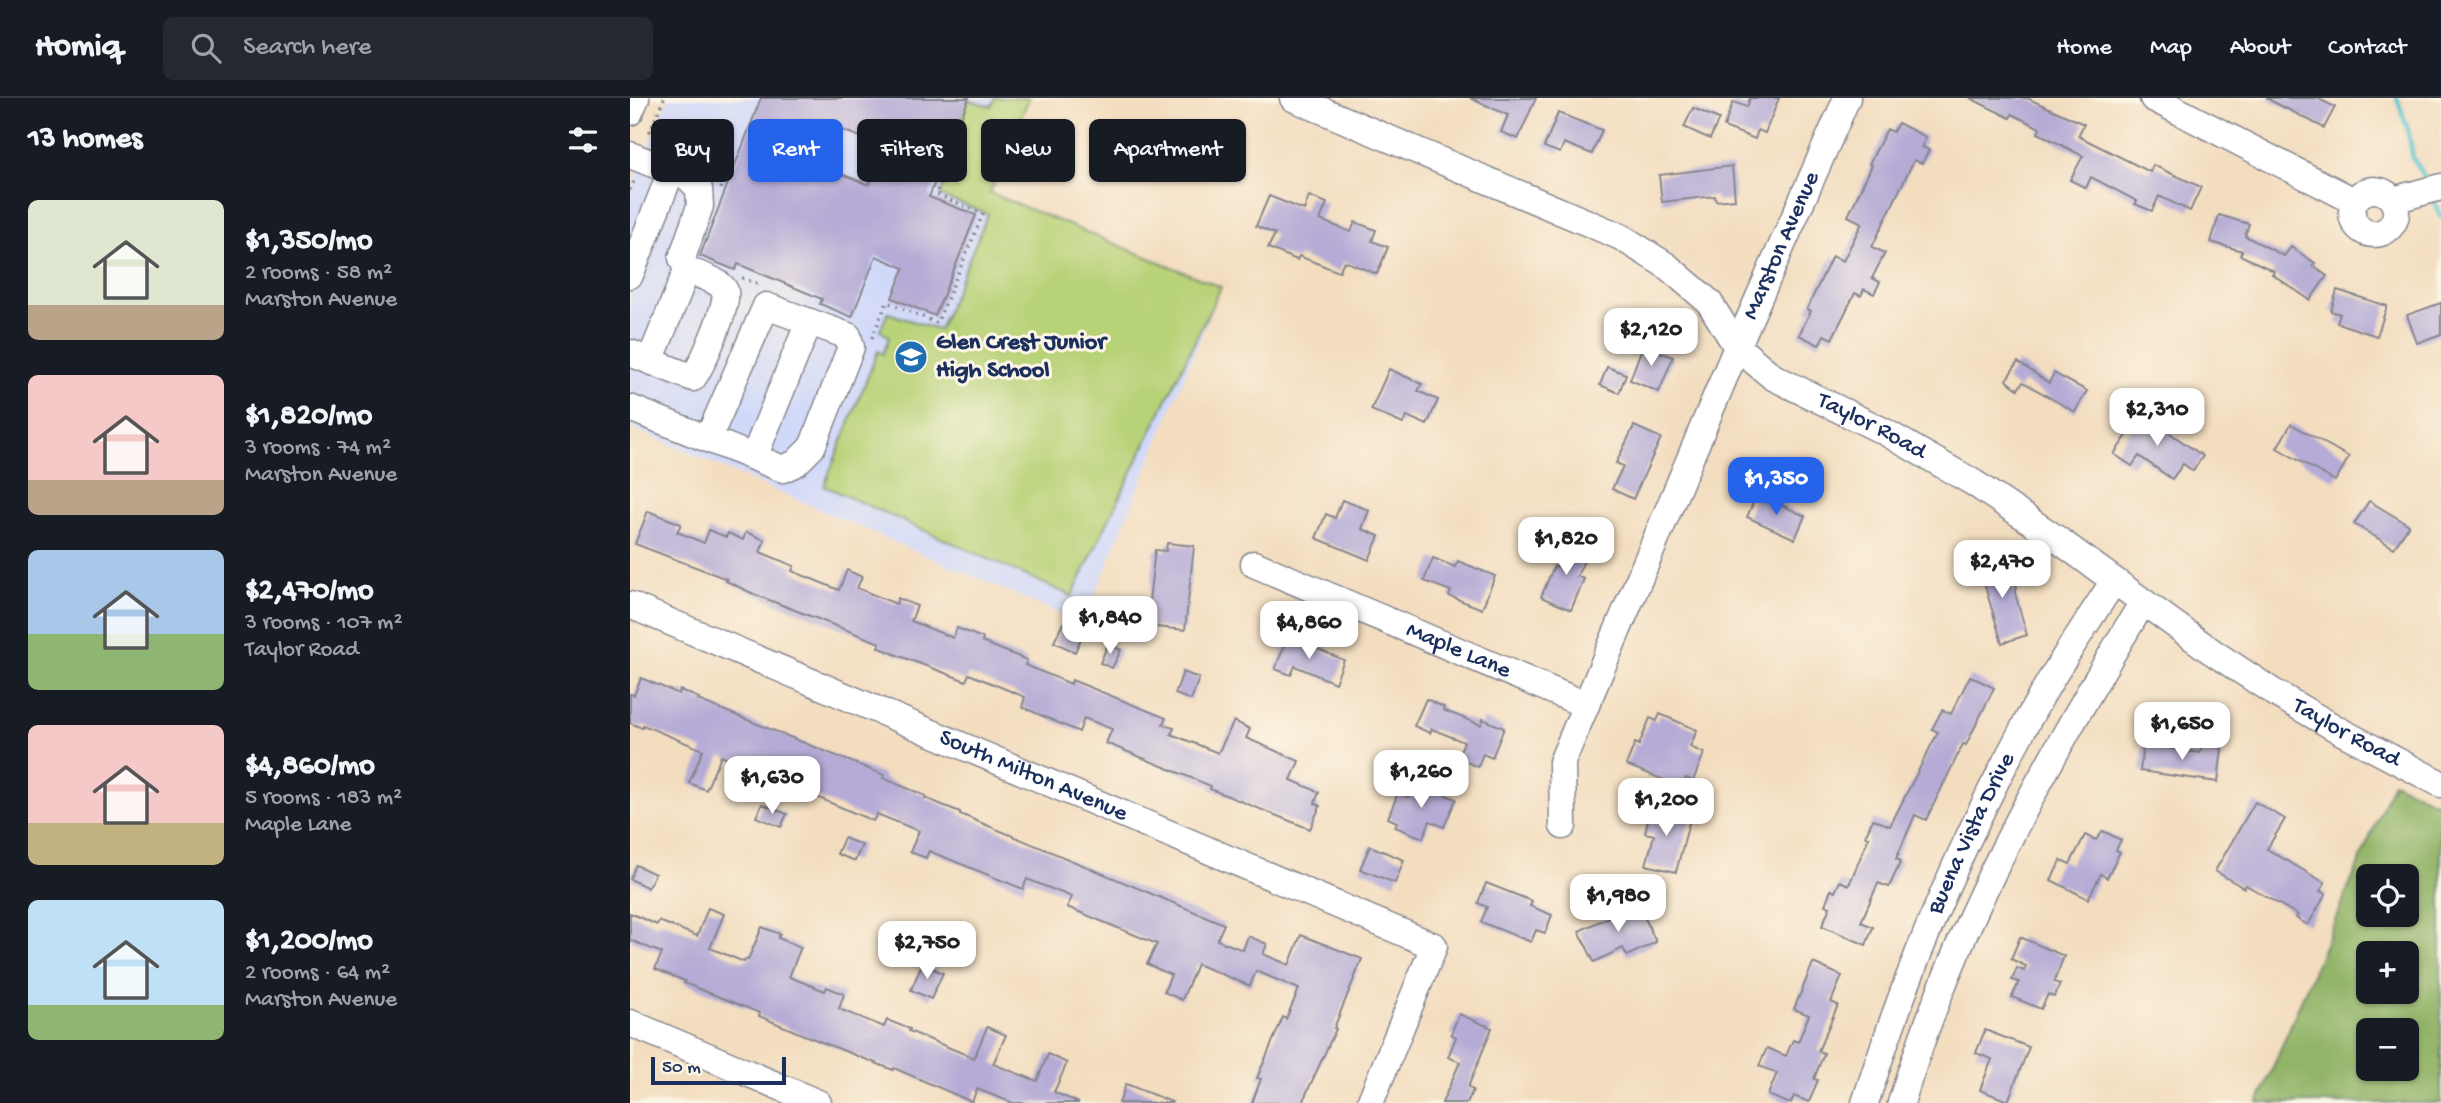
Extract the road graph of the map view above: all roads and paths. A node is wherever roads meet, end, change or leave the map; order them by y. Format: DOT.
graph roads {
  1 [pos="636,98"];
  2 [pos="664,98"];
  3 [pos="1293,98"];
  4 [pos="1847,98"];
  5 [pos="2153,98"];
  6 [pos="630,112"];
  7 [pos="633,166"];
  8 [pos="651,169"];
  9 [pos="667,182"];
  10 [pos="694,182"];
  11 [pos="941,182"];
  12 [pos="2441,187"];
  13 [pos="630,190"];
  14 [pos="718,196"];
  15 [pos="2393,200"];
  16 [pos="2354,201"];
  17 [pos="687,270"];
  18 [pos="630,275"];
  19 [pos="738,276"];
  20 [pos="763,286"];
  21 [pos="809,322"];
  22 [pos="869,345"];
  23 [pos="1737,347"];
  24 [pos="640,357"];
  25 [pos="630,408"];
  26 [pos="708,439"];
  27 [pos="754,457"];
  28 [pos="1254,564"];
  29 [pos="2114,581"];
  30 [pos="2143,602"];
  31 [pos="630,605"];
  32 [pos="1586,705"];
  33 [pos="2441,784"];
  34 [pos="1563,826"];
  35 [pos="630,1023"];
  36 [pos="818,1103"];
  37 [pos="1370,1103"];
  38 [pos="1865,1103"];
  39 [pos="1901,1103"];
  1 -- 6 [label="street"];
  2 -- 14 [label="path"];
  3 -- 23 [label="street, Taylor Road"];
  4 -- 23 [label="street, Marston Avenue"];
  5 -- 16 [label="street"];
  7 -- 8 [label="street"];
  7 -- 13 [label="path"];
  9 -- 18 [label="street"];
  10 -- 17 [label="street"];
  11 -- 22 [label="path"];
  12 -- 15 [label="street"];
  15 -- 16 [label="street"];
  15 -- 16 [label="street"];
  17 -- 24 [label="street"];
  17 -- 24 [label="street"];
  19 -- 20 [label="path"];
  21 -- 26 [label="street"];
  21 -- 27 [label="street"];
  21 -- 27 [label="street"];
  23 -- 29 [label="street, Taylor Road"];
  23 -- 32 [label="street, Marston Avenue"];
  25 -- 26 [label="street"];
  26 -- 27 [label="street"];
  28 -- 32 [label="street, Maple Lane"];
  29 -- 30 [label="street, Taylor Road"];
  29 -- 38 [label="street, Buena Vista Drive"];
  30 -- 33 [label="street, Taylor Road"];
  30 -- 39 [label="street, Buena Vista Drive"];
  31 -- 37 [label="street, South Milton Avenue"];
  32 -- 34 [label="street, Marston Avenue"];
  35 -- 36 [label="street"];
}
